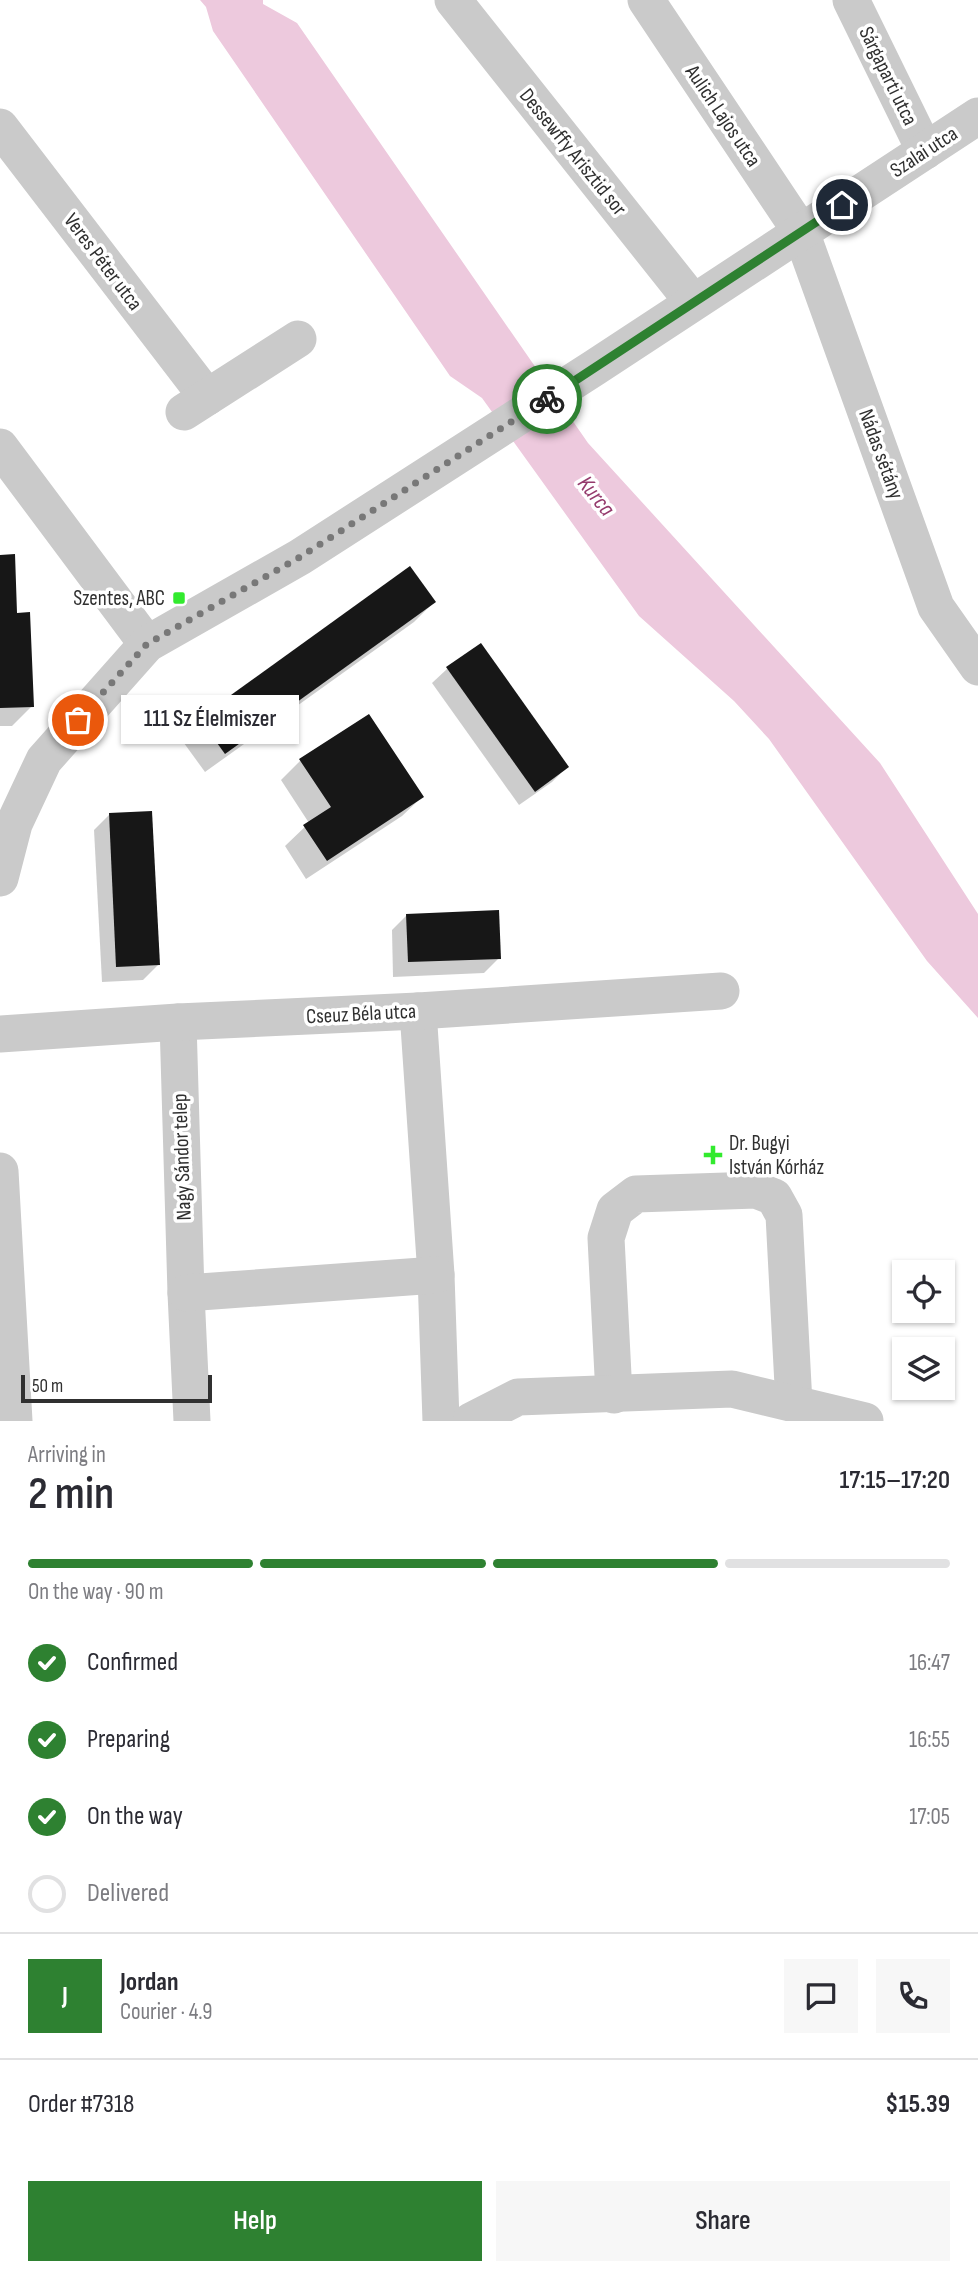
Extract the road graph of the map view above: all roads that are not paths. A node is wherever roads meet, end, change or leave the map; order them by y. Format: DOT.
graph roads {
  1 [pos="453,0"];
  2 [pos="646,0"];
  3 [pos="851,0"];
  4 [pos="978,116"];
  5 [pos="0,127"];
  6 [pos="925,151"];
  7 [pos="801,232"];
  8 [pos="693,303"];
  9 [pos="298,339"];
  10 [pos="0,447"];
  11 [pos="147,644"];
  12 [pos="978,667"];
  13 [pos="0,878"];
  14 [pos="721,991"];
  15 [pos="418,1011"];
  16 [pos="178,1022"];
  17 [pos="0,1034"];
  18 [pos="0,1171"];
  19 [pos="436,1275"];
  20 [pos="186,1293"];
  21 [pos="614,1395"];
  22 [pos="794,1404"];
  23 [pos="845,1419"];
  24 [pos="14,1421"];
  25 [pos="192,1421"];
  26 [pos="441,1421"];
  27 [pos="471,1421"];
  1 -- 8 [label="street, Dessewffy Arisztid sor"];
  2 -- 7 [label="street, Aulich Lajos utca"];
  3 -- 6 [label="street, Sárgaparti utca"];
  4 -- 6 [label="street, Szalai utca"];
  5 -- 9 [label="street, Veres Péter utca"];
  6 -- 7 [label="street, Szalai utca"];
  7 -- 8 [label="street, Szalai utca"];
  7 -- 12 [label="street, Nádas sétány"];
  8 -- 11 [label="street, Szalai utca"];
  10 -- 11 [label="street"];
  11 -- 13 [label="street, Szalai utca"];
  14 -- 15 [label="street, Cseuz Béla utca"];
  15 -- 16 [label="street, Cseuz Béla utca"];
  15 -- 19 [label="street"];
  16 -- 17 [label="street, Cseuz Béla utca"];
  16 -- 20 [label="street, Nagy Sándor telep"];
  18 -- 24 [label="street"];
  19 -- 20 [label="street"];
  19 -- 26 [label="street"];
  20 -- 25 [label="street, Nagy Sándor telep"];
  21 -- 22 [label="street"];
  21 -- 22 [label="street"];
  21 -- 27 [label="street"];
  22 -- 23 [label="street"];
}
